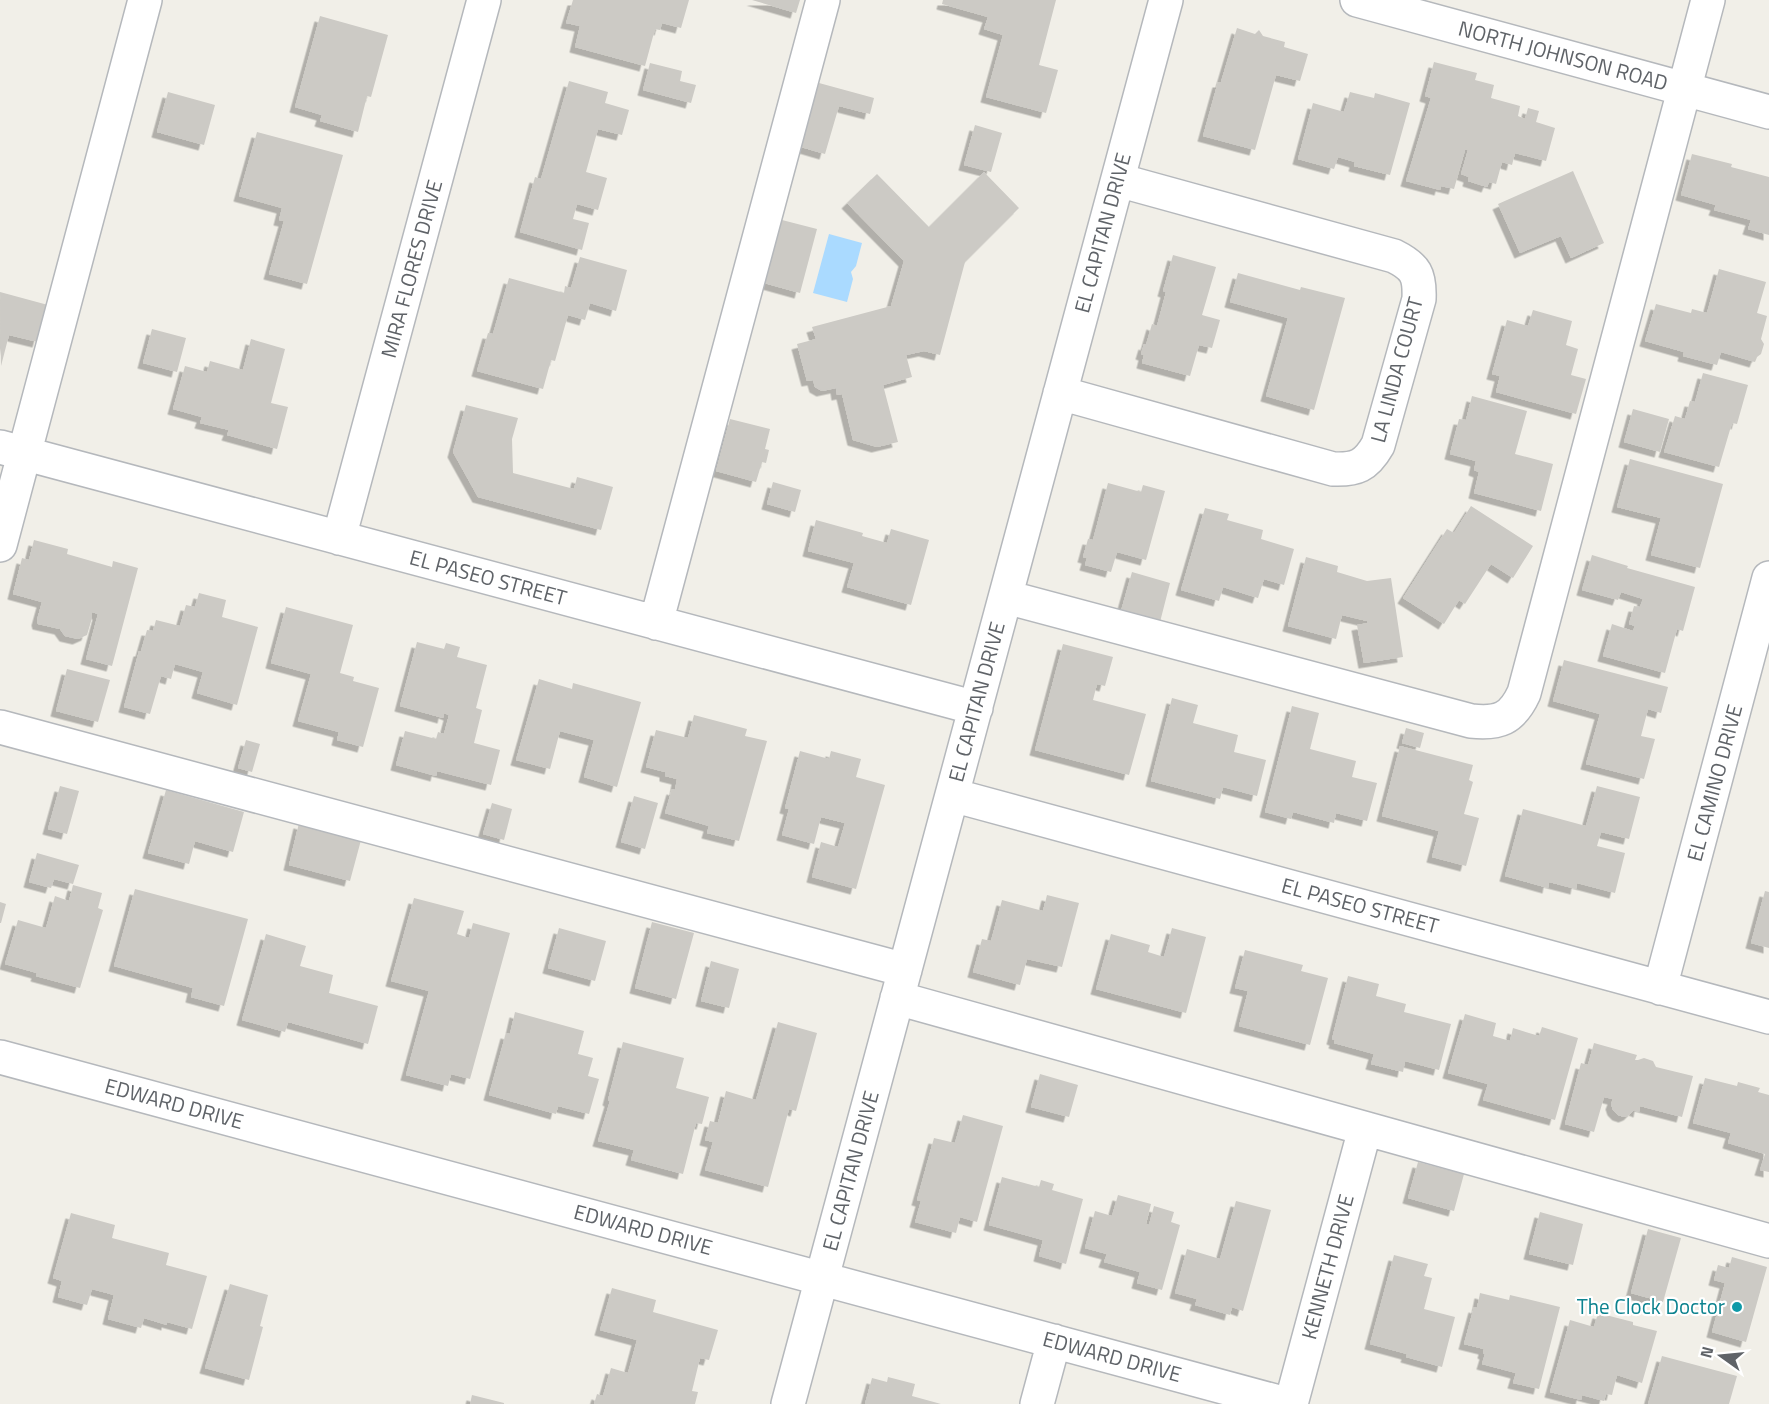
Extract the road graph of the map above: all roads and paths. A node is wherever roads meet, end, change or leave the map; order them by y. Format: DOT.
graph roads {
  1 [pos="145,0"];
  2 [pos="484,0"];
  3 [pos="823,0"];
  4 [pos="1166,0"];
  5 [pos="1357,0"];
  6 [pos="1708,0"];
  7 [pos="1436,11"];
  8 [pos="1685,89"];
  9 [pos="1769,112"];
  10 [pos="1118,180"];
  11 [pos="1060,393"];
  12 [pos="13,450"];
  13 [pos="339,538"];
  14 [pos="0,545"];
  15 [pos="1769,578"];
  16 [pos="1006,597"];
  17 [pos="656,623"];
  18 [pos="976,708"];
  19 [pos="0,727"];
  20 [pos="952,795"];
  21 [pos="901,984"];
  22 [pos="1660,988"];
  23 [pos="1769,1017"];
  24 [pos="0,1057"];
  25 [pos="1365,1129"];
  26 [pos="1769,1241"];
  27 [pos="822,1279"];
  28 [pos="1054,1341"];
  29 [pos="788,1404"];
  30 [pos="1037,1404"];
  31 [pos="1286,1404"];
  32 [pos="1291,1404"];
  1 -- 12 [label="street"];
  2 -- 13 [label="street, MIRA FLORES DRIVE"];
  3 -- 17 [label="street"];
  4 -- 10 [label="street, EL CAPITAN DRIVE"];
  5 -- 7 [label="street, NORTH JOHNSON ROAD"];
  6 -- 8 [label="street"];
  7 -- 8 [label="street, NORTH JOHNSON ROAD"];
  8 -- 9 [label="street, NORTH JOHNSON ROAD"];
  8 -- 16 [label="street"];
  10 -- 11 [label="street, EL CAPITAN DRIVE"];
  10 -- 11 [label="street, LA LINDA COURT"];
  11 -- 16 [label="street, EL CAPITAN DRIVE"];
  12 -- 13 [label="street, EL PASEO STREET"];
  12 -- 14 [label="street"];
  13 -- 17 [label="street, EL PASEO STREET"];
  15 -- 22 [label="street, EL CAMINO DRIVE"];
  16 -- 18 [label="street, EL CAPITAN DRIVE"];
  17 -- 18 [label="street, EL PASEO STREET"];
  18 -- 20 [label="street, EL CAPITAN DRIVE"];
  19 -- 21 [label="street"];
  20 -- 21 [label="street, EL CAPITAN DRIVE"];
  20 -- 22 [label="street, EL PASEO STREET"];
  21 -- 25 [label="street"];
  21 -- 27 [label="street, EL CAPITAN DRIVE"];
  22 -- 23 [label="street, EL PASEO STREET"];
  24 -- 27 [label="street, EDWARD DRIVE"];
  25 -- 26 [label="street"];
  25 -- 32 [label="street, KENNETH DRIVE"];
  27 -- 28 [label="street, EDWARD DRIVE"];
  27 -- 29 [label="street, EL CAPITAN DRIVE"];
  28 -- 30 [label="street"];
  28 -- 31 [label="street, EDWARD DRIVE"];
}
